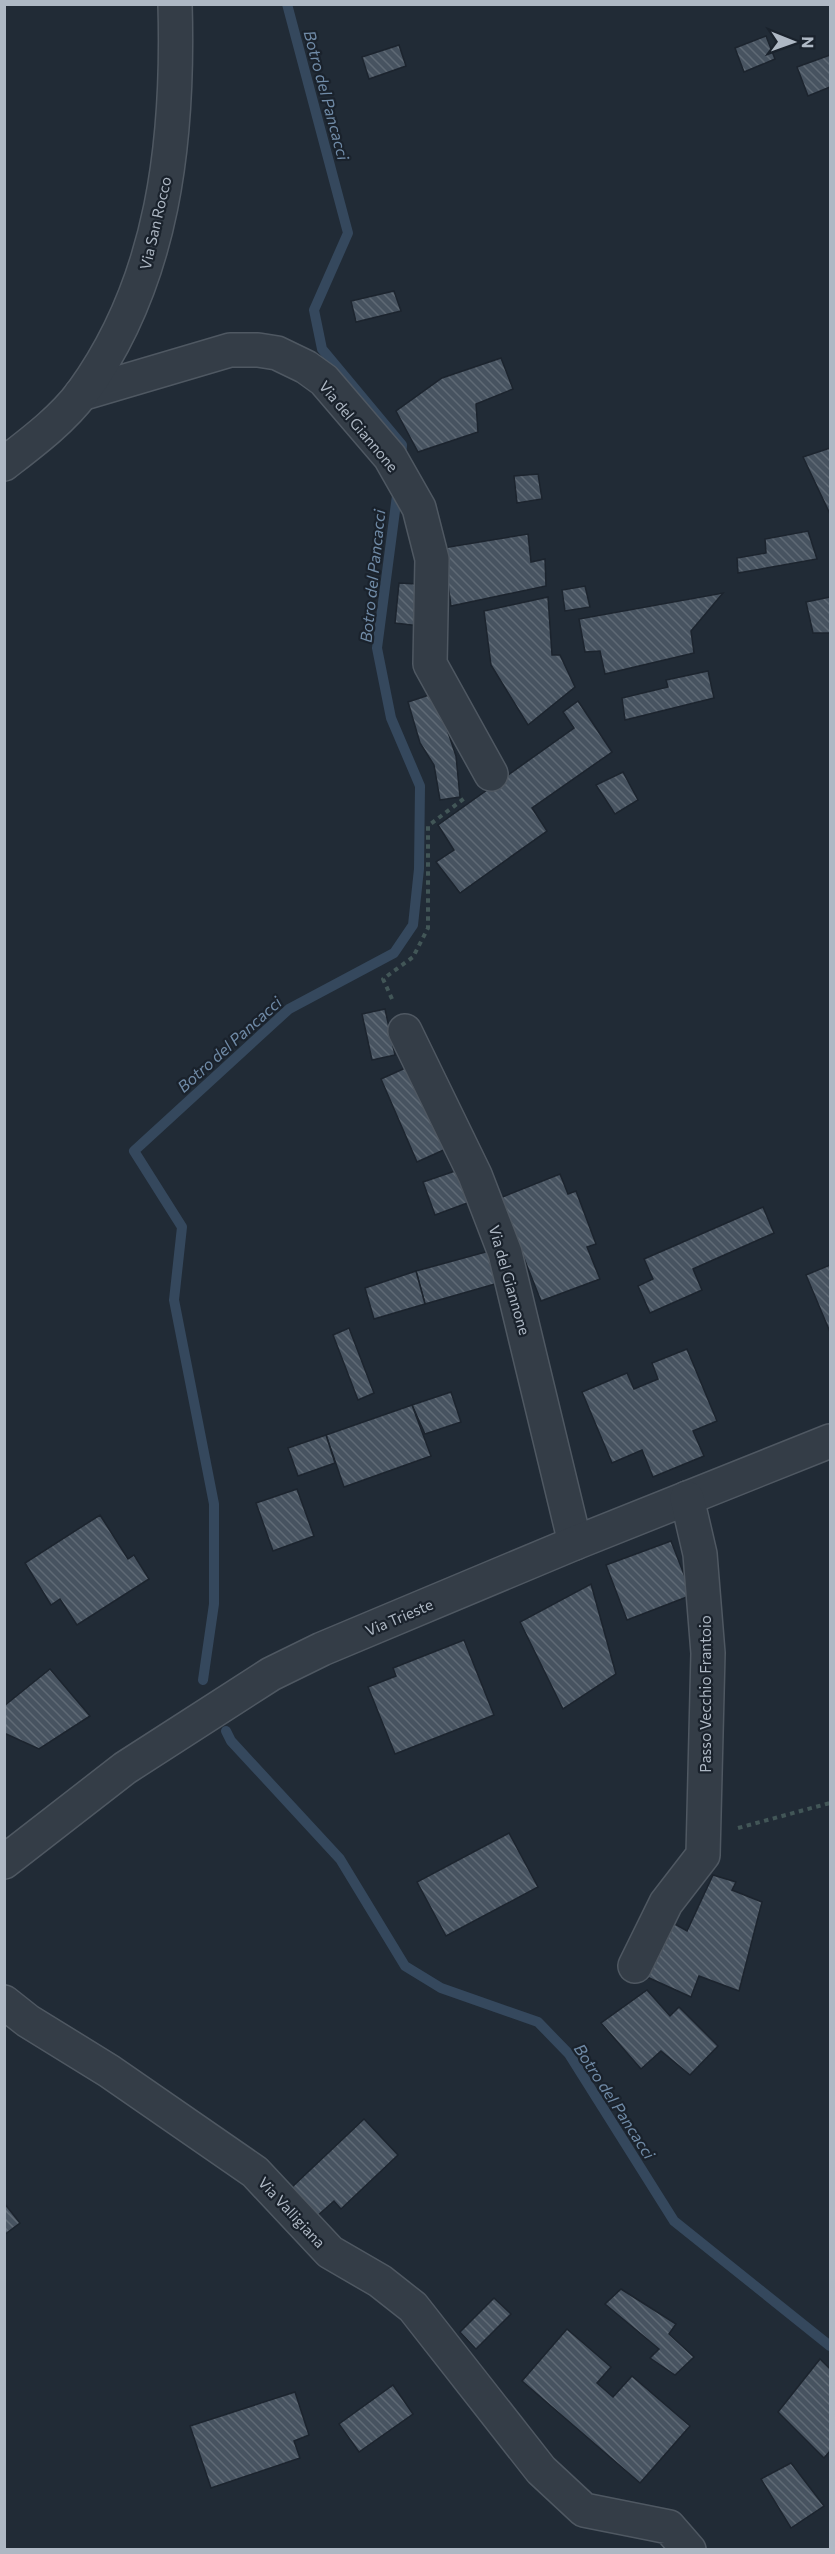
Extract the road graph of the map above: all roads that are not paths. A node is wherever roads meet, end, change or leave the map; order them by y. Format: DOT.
graph roads {
  1 [pos="175,4"];
  2 [pos="81,394"];
  3 [pos="4,464"];
  4 [pos="491,774"];
  5 [pos="405,1031"];
  6 [pos="831,1441"];
  7 [pos="687,1498"];
  8 [pos="575,1543"];
  9 [pos="4,1862"];
  10 [pos="635,1966"];
  11 [pos="4,2002"];
  12 [pos="689,2550"];
  1 -- 2 [label="street, Via San Rocco"];
  2 -- 3 [label="street, Via San Rocco"];
  2 -- 4 [label="street, Via del Giannone"];
  5 -- 8 [label="street, Via del Giannone"];
  6 -- 7 [label="street, Via Trieste"];
  7 -- 8 [label="street, Via Trieste"];
  7 -- 10 [label="street, Passo Vecchio Frantoio"];
  8 -- 9 [label="street, Via Trieste"];
  11 -- 12 [label="street, Via Valligiana"];
}
